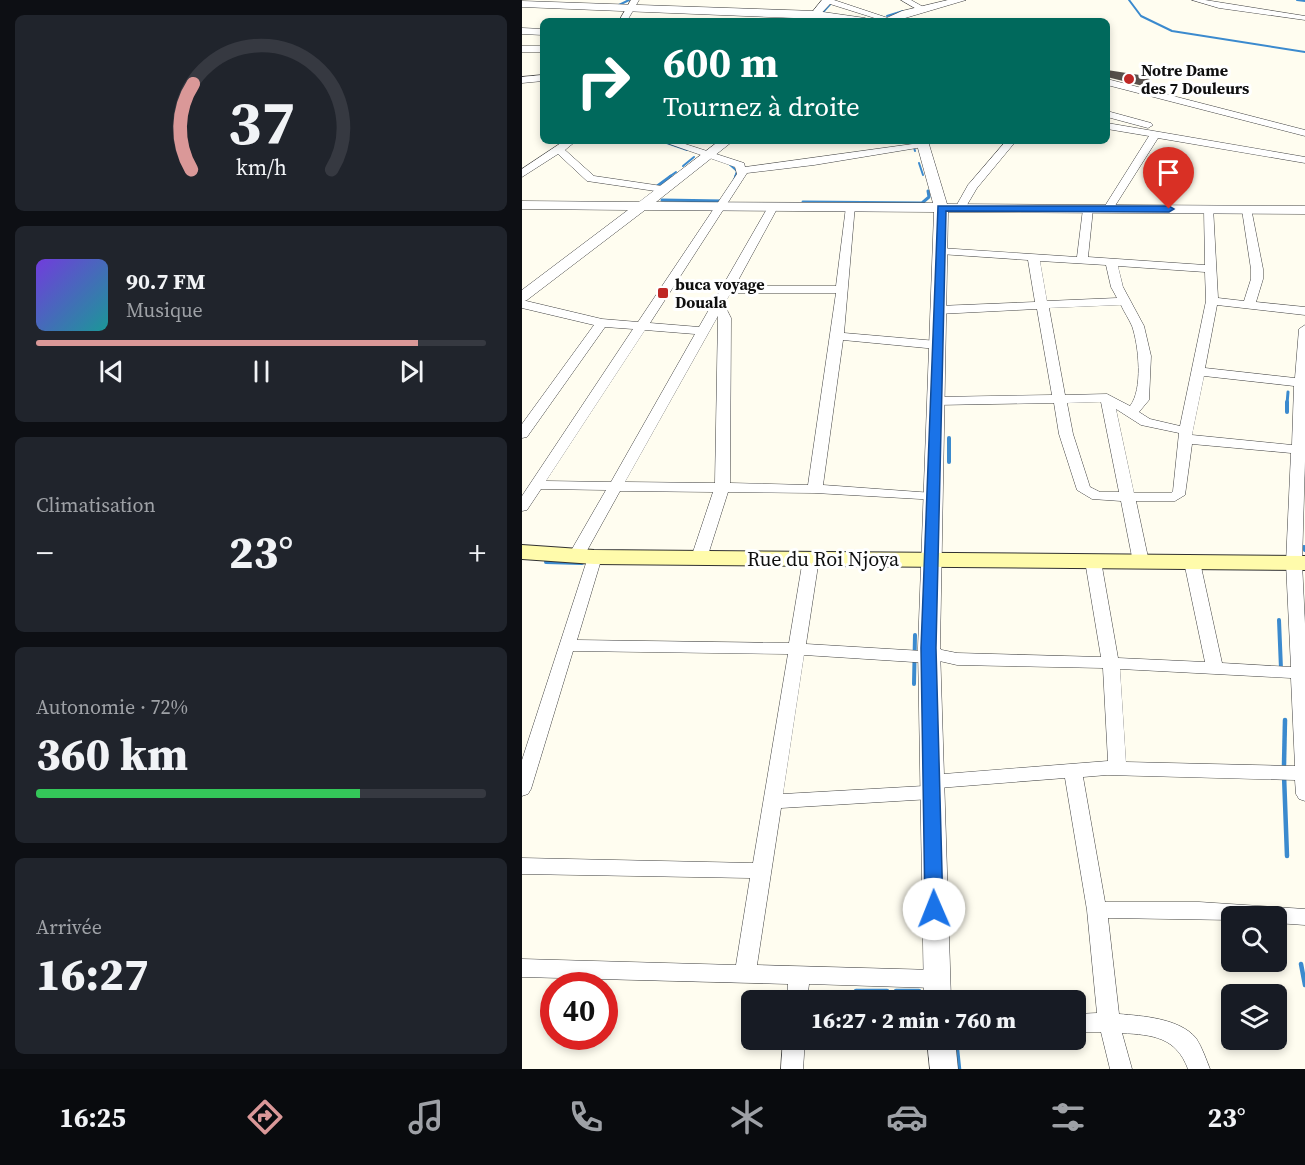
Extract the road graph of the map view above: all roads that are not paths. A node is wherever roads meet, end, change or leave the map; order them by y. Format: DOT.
graph roads {
  1 [pos="961,0"];
  2 [pos="1196,0"];
  3 [pos="915,3"];
  4 [pos="522,4"];
  5 [pos="633,4"];
  6 [pos="829,9"];
  7 [pos="735,16"];
  8 [pos="625,18"];
  9 [pos="856,18"];
  10 [pos="877,18"];
  11 [pos="891,18"];
  12 [pos="1305,18"];
  13 [pos="522,31"];
  14 [pos="540,32"];
  15 [pos="522,42"];
  16 [pos="540,43"];
  17 [pos="522,49"];
  18 [pos="540,50"];
  19 [pos="540,78"];
  20 [pos="522,80"];
  21 [pos="1110,83"];
  22 [pos="1110,115"];
  23 [pos="1110,127"];
  24 [pos="1305,133"];
  25 [pos="1152,135"];
  26 [pos="566,144"];
  27 [pos="676,144"];
  28 [pos="723,144"];
  29 [pos="912,144"];
  30 [pos="924,144"];
  31 [pos="1008,144"];
  32 [pos="558,149"];
  33 [pos="710,154"];
  34 [pos="1305,160"];
  35 [pos="743,170"];
  36 [pos="522,174"];
  37 [pos="662,189"];
  38 [pos="522,205"];
  39 [pos="641,206"];
  40 [pos="721,206"];
  41 [pos="773,207"];
  42 [pos="851,207"];
  43 [pos="950,208"];
  44 [pos="1088,208"];
  45 [pos="1108,209"];
  46 [pos="1209,209"];
  47 [pos="1247,210"];
  48 [pos="1305,210"];
  49 [pos="940,251"];
  50 [pos="1033,256"];
  51 [pos="1082,259"];
  52 [pos="1111,261"];
  53 [pos="1210,269"];
  54 [pos="727,289"];
  55 [pos="842,290"];
  56 [pos="522,297"];
  57 [pos="1125,301"];
  58 [pos="1212,301"];
  59 [pos="522,304"];
  60 [pos="718,304"];
  61 [pos="1042,305"];
  62 [pos="1249,305"];
  63 [pos="938,310"];
  64 [pos="1305,311"];
  65 [pos="602,323"];
  66 [pos="640,328"];
  67 [pos="1305,329"];
  68 [pos="703,331"];
  69 [pos="837,336"];
  70 [pos="937,345"];
  71 [pos="1304,352"];
  72 [pos="1198,371"];
  73 [pos="1301,383"];
  74 [pos="1061,398"];
  75 [pos="1107,398"];
  76 [pos="936,401"];
  77 [pos="1131,413"];
  78 [pos="522,434"];
  79 [pos="1186,435"];
  80 [pos="1301,452"];
  81 [pos="536,485"];
  82 [pos="615,487"];
  83 [pos="722,487"];
  84 [pos="815,489"];
  85 [pos="933,497"];
  86 [pos="1127,497"];
  87 [pos="522,507"];
  88 [pos="522,552"];
  89 [pos="585,557"];
  90 [pos="699,558"];
  91 [pos="811,559"];
  92 [pos="931,560"];
  93 [pos="1093,561"];
  94 [pos="1141,562"];
  95 [pos="1192,562"];
  96 [pos="1300,563"];
  97 [pos="1301,628"];
  98 [pos="567,645"];
  99 [pos="797,649"];
  100 [pos="929,653"];
  101 [pos="1111,663"];
  102 [pos="1215,668"];
  103 [pos="1299,673"];
  104 [pos="1302,722"];
  105 [pos="1117,768"];
  106 [pos="1073,770"];
  107 [pos="1303,773"];
  108 [pos="931,787"];
  109 [pos="522,789"];
  110 [pos="1305,794"];
  111 [pos="772,802"];
  112 [pos="522,866"];
  113 [pos="761,871"];
  114 [pos="1097,910"];
  115 [pos="1305,917"];
  116 [pos="522,968"];
  117 [pos="745,974"];
  118 [pos="799,975"];
  119 [pos="935,979"];
  120 [pos="798,990"];
  121 [pos="937,990"];
  122 [pos="1109,1022"];
  123 [pos="1086,1023"];
  124 [pos="793,1050"];
  125 [pos="942,1050"];
  126 [pos="792,1069"];
  127 [pos="944,1069"];
  128 [pos="1121,1069"];
  129 [pos="1199,1069"];
  1 -- 3 [label="street"];
  2 -- 12 [label="street"];
  3 -- 11 [label="street"];
  4 -- 5 [label="street"];
  5 -- 7 [label="street"];
  5 -- 8 [label="street"];
  6 -- 7 [label="street"];
  6 -- 9 [label="street"];
  6 -- 10 [label="street"];
  13 -- 14 [label="street"];
  15 -- 16 [label="street"];
  17 -- 18 [label="street"];
  19 -- 20 [label="street"];
  21 -- 24 [label="street"];
  22 -- 25 [label="street"];
  23 -- 25 [label="street"];
  25 -- 34 [label="street"];
  25 -- 45 [label="street"];
  26 -- 32 [label="street"];
  27 -- 33 [label="street"];
  28 -- 33 [label="street"];
  29 -- 35 [label="street"];
  30 -- 43 [label="street"];
  31 -- 43 [label="street"];
  32 -- 36 [label="street"];
  32 -- 37 [label="street"];
  33 -- 35 [label="street"];
  33 -- 37 [label="street"];
  35 -- 40 [label="street"];
  37 -- 39 [label="street"];
  38 -- 39 [label="street"];
  39 -- 40 [label="street"];
  39 -- 56 [label="street"];
  40 -- 41 [label="street"];
  40 -- 66 [label="street"];
  41 -- 42 [label="street"];
  41 -- 54 [label="street"];
  42 -- 43 [label="street"];
  42 -- 55 [label="street"];
  43 -- 44 [label="street"];
  43 -- 49 [label="street"];
  44 -- 45 [label="street"];
  44 -- 51 [label="street"];
  45 -- 46 [label="street"];
  46 -- 47 [label="street"];
  46 -- 53 [label="street"];
  47 -- 48 [label="street"];
  47 -- 62 [label="street"];
  49 -- 50 [label="street"];
  49 -- 63 [label="street"];
  50 -- 51 [label="street"];
  50 -- 61 [label="street"];
  51 -- 52 [label="street"];
  52 -- 53 [label="street"];
  52 -- 57 [label="street"];
  53 -- 58 [label="street"];
  54 -- 55 [label="street"];
  54 -- 60 [label="street"];
  55 -- 69 [label="street"];
  57 -- 61 [label="street"];
  57 -- 77 [label="street"];
  58 -- 62 [label="street"];
  58 -- 72 [label="street"];
  59 -- 65 [label="street"];
  60 -- 68 [label="street"];
  60 -- 83 [label="street"];
  61 -- 63 [label="street"];
  61 -- 74 [label="street"];
  62 -- 64 [label="street"];
  63 -- 70 [label="street"];
  65 -- 66 [label="street"];
  65 -- 78 [label="street"];
  66 -- 68 [label="street"];
  66 -- 81 [label="street"];
  67 -- 71 [label="street"];
  68 -- 82 [label="street"];
  69 -- 70 [label="street"];
  69 -- 84 [label="street"];
  70 -- 76 [label="street"];
  71 -- 73 [label="street"];
  72 -- 73 [label="street"];
  72 -- 79 [label="street"];
  73 -- 80 [label="street"];
  74 -- 75 [label="street"];
  74 -- 76 [label="street"];
  74 -- 86 [label="street"];
  75 -- 77 [label="street"];
  75 -- 86 [label="street"];
  76 -- 85 [label="street"];
  77 -- 79 [label="street"];
  79 -- 80 [label="street"];
  79 -- 86 [label="street"];
  80 -- 96 [label="street"];
  81 -- 82 [label="street"];
  81 -- 87 [label="street"];
  82 -- 83 [label="street"];
  82 -- 89 [label="street"];
  83 -- 84 [label="street"];
  83 -- 90 [label="street"];
  84 -- 85 [label="street"];
  85 -- 92 [label="street"];
  86 -- 94 [label="street"];
  88 -- 89 [label="main road, Rue du Roi Njoya"];
  89 -- 90 [label="main road, Rue du Roi Njoya"];
  89 -- 98 [label="street"];
  90 -- 91 [label="main road, Rue du Roi Njoya"];
  91 -- 92 [label="main road, Rue du Roi Njoya"];
  91 -- 99 [label="street"];
  92 -- 93 [label="main road, Rue du Roi Njoya"];
  92 -- 100 [label="street"];
  93 -- 94 [label="main road, Rue du Roi Njoya"];
  93 -- 101 [label="street"];
  94 -- 95 [label="main road, Rue du Roi Njoya"];
  95 -- 96 [label="main road, Rue du Roi Njoya"];
  95 -- 102 [label="street"];
  96 -- 97 [label="street"];
  97 -- 103 [label="street"];
  98 -- 99 [label="street"];
  98 -- 109 [label="street"];
  99 -- 100 [label="street"];
  99 -- 111 [label="street"];
  100 -- 101 [label="street"];
  100 -- 108 [label="street"];
  101 -- 102 [label="street"];
  101 -- 105 [label="street"];
  102 -- 103 [label="street"];
  103 -- 104 [label="street"];
  104 -- 107 [label="street"];
  105 -- 106 [label="street"];
  105 -- 107 [label="street"];
  106 -- 108 [label="street"];
  106 -- 114 [label="street"];
  107 -- 110 [label="street"];
  108 -- 111 [label="street"];
  108 -- 119 [label="street"];
  111 -- 113 [label="street"];
  112 -- 113 [label="street"];
  113 -- 117 [label="street"];
  114 -- 115 [label="street"];
  114 -- 122 [label="street"];
  116 -- 117 [label="street"];
  117 -- 118 [label="street"];
  118 -- 119 [label="street"];
  118 -- 120 [label="street"];
  119 -- 121 [label="street"];
  122 -- 123 [label="street"];
  122 -- 128 [label="street"];
  122 -- 129 [label="street"];
  124 -- 126 [label="street"];
  125 -- 127 [label="street"];
}
